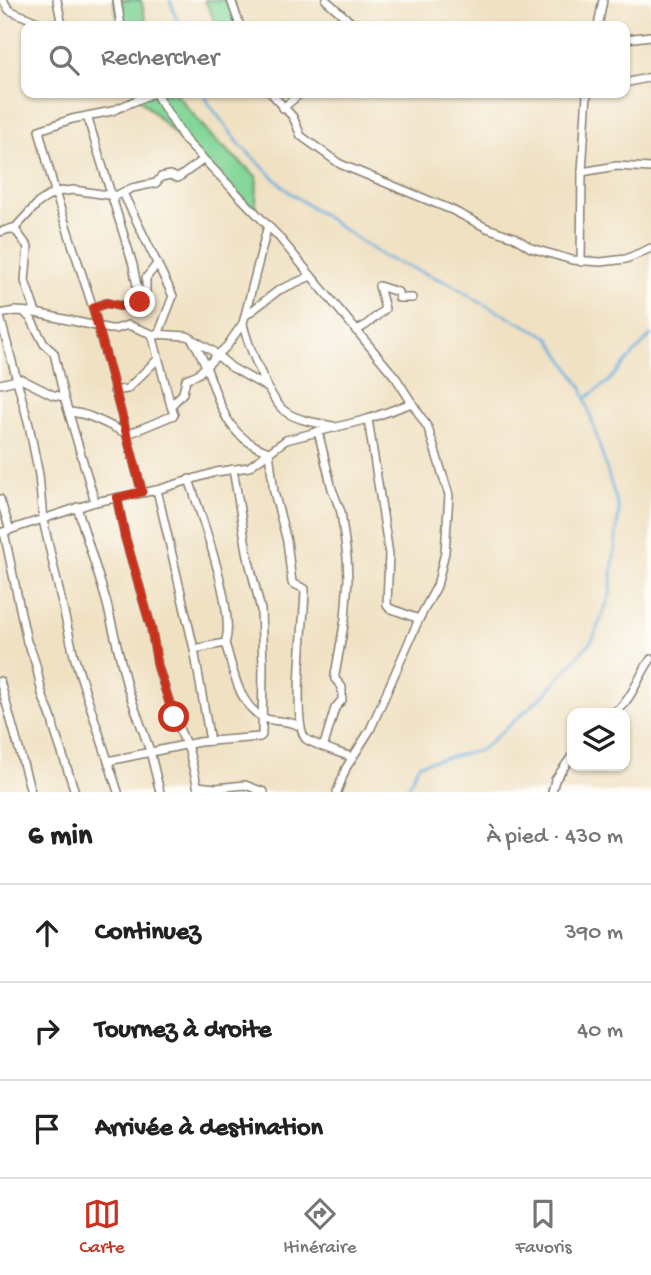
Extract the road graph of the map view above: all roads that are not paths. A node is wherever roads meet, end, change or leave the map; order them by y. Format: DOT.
graph roads {
  1 [pos="3,0"];
  2 [pos="57,0"];
  3 [pos="117,0"];
  4 [pos="231,0"];
  5 [pos="326,0"];
  6 [pos="603,0"];
  7 [pos="35,21"];
  8 [pos="61,21"];
  9 [pos="120,21"];
  10 [pos="238,21"];
  11 [pos="349,21"];
  12 [pos="599,21"];
  13 [pos="651,36"];
  14 [pos="630,38"];
  15 [pos="651,77"];
  16 [pos="630,82"];
  17 [pos="142,98"];
  18 [pos="157,98"];
  19 [pos="275,98"];
  20 [pos="295,98"];
  21 [pos="587,98"];
  22 [pos="283,108"];
  23 [pos="87,116"];
  24 [pos="203,160"];
  25 [pos="651,168"];
  26 [pos="582,172"];
  27 [pos="55,192"];
  28 [pos="122,193"];
  29 [pos="111,196"];
  30 [pos="268,225"];
  31 [pos="11,229"];
  32 [pos="0,232"];
  33 [pos="651,248"];
  34 [pos="581,262"];
  35 [pos="157,264"];
  36 [pos="311,276"];
  37 [pos="412,298"];
  38 [pos="140,302"];
  39 [pos="93,308"];
  40 [pos="23,312"];
  41 [pos="36,313"];
  42 [pos="0,316"];
  43 [pos="244,320"];
  44 [pos="97,326"];
  45 [pos="356,331"];
  46 [pos="155,335"];
  47 [pos="191,338"];
  48 [pos="216,355"];
  49 [pos="158,359"];
  50 [pos="205,365"];
  51 [pos="17,379"];
  52 [pos="0,384"];
  53 [pos="268,388"];
  54 [pos="114,391"];
  55 [pos="64,397"];
  56 [pos="412,403"];
  57 [pos="171,406"];
  58 [pos="69,412"];
  59 [pos="368,419"];
  60 [pos="336,427"];
  61 [pos="318,431"];
  62 [pos="128,434"];
  63 [pos="269,452"];
  64 [pos="233,469"];
  65 [pos="189,479"];
  66 [pos="157,489"];
  67 [pos="142,492"];
  68 [pos="117,498"];
  69 [pos="0,499"];
  70 [pos="94,502"];
  71 [pos="77,508"];
  72 [pos="43,520"];
  73 [pos="5,532"];
  74 [pos="419,619"];
  75 [pos="226,643"];
  76 [pos="194,649"];
  77 [pos="651,659"];
  78 [pos="0,681"];
  79 [pos="618,708"];
  80 [pos="263,718"];
  81 [pos="299,726"];
  82 [pos="211,741"];
  83 [pos="186,745"];
  84 [pos="324,745"];
  85 [pos="150,751"];
  86 [pos="351,757"];
  87 [pos="108,761"];
  88 [pos="567,761"];
  89 [pos="198,789"];
  90 [pos="336,791"];
  91 [pos="31,792"];
  92 [pos="75,792"];
  93 [pos="118,792"];
  94 [pos="160,792"];
  95 [pos="261,792"];
  96 [pos="552,792"];
  1 -- 7 [label="street"];
  2 -- 8 [label="street"];
  3 -- 9 [label="street"];
  4 -- 10 [label="street"];
  5 -- 11 [label="street"];
  6 -- 12 [label="street"];
  13 -- 14 [label="street"];
  15 -- 16 [label="street"];
  17 -- 23 [label="street"];
  18 -- 24 [label="street"];
  19 -- 22 [label="street"];
  20 -- 22 [label="street"];
  21 -- 26 [label="street"];
  22 -- 34 [label="street"];
  23 -- 27 [label="street"];
  23 -- 29 [label="street"];
  24 -- 28 [label="street"];
  24 -- 30 [label="street"];
  25 -- 26 [label="street"];
  26 -- 34 [label="street"];
  27 -- 29 [label="street"];
  27 -- 31 [label="street"];
  27 -- 39 [label="street"];
  28 -- 29 [label="street"];
  28 -- 35 [label="street"];
  29 -- 38 [label="street"];
  30 -- 36 [label="street"];
  30 -- 43 [label="street"];
  31 -- 32 [label="street"];
  31 -- 41 [label="street"];
  33 -- 34 [label="street"];
  35 -- 38 [label="street"];
  35 -- 46 [label="street"];
  36 -- 43 [label="street"];
  36 -- 45 [label="street"];
  37 -- 45 [label="street"];
  38 -- 39 [label="street"];
  39 -- 44 [label="street"];
  40 -- 41 [label="street"];
  40 -- 42 [label="street"];
  40 -- 55 [label="street"];
  41 -- 44 [label="street"];
  42 -- 51 [label="street"];
  43 -- 48 [label="street"];
  43 -- 53 [label="street"];
  44 -- 46 [label="street"];
  44 -- 54 [label="street"];
  45 -- 56 [label="street"];
  46 -- 47 [label="street"];
  46 -- 49 [label="street"];
  47 -- 48 [label="street"];
  47 -- 50 [label="street"];
  48 -- 50 [label="street"];
  48 -- 53 [label="street"];
  49 -- 54 [label="street"];
  49 -- 57 [label="street"];
  50 -- 57 [label="street"];
  50 -- 63 [label="street"];
  51 -- 52 [label="street"];
  51 -- 55 [label="street"];
  51 -- 72 [label="street"];
  53 -- 60 [label="street"];
  54 -- 62 [label="street"];
  55 -- 58 [label="street"];
  56 -- 59 [label="street"];
  56 -- 74 [label="street"];
  57 -- 62 [label="street"];
  58 -- 62 [label="street"];
  58 -- 70 [label="street"];
  59 -- 60 [label="street"];
  59 -- 74 [label="street"];
  60 -- 61 [label="street"];
  61 -- 63 [label="street"];
  61 -- 84 [label="street"];
  62 -- 67 [label="street"];
  63 -- 64 [label="street"];
  63 -- 81 [label="street"];
  64 -- 65 [label="street"];
  64 -- 80 [label="street"];
  65 -- 66 [label="street"];
  65 -- 75 [label="street"];
  66 -- 67 [label="street"];
  66 -- 76 [label="street"];
  67 -- 68 [label="street"];
  68 -- 70 [label="street"];
  68 -- 83 [label="street"];
  69 -- 73 [label="street"];
  70 -- 71 [label="street"];
  71 -- 72 [label="street"];
  71 -- 85 [label="street"];
  72 -- 73 [label="street"];
  72 -- 87 [label="street"];
  73 -- 92 [label="street"];
  74 -- 86 [label="street"];
  75 -- 76 [label="street"];
  75 -- 80 [label="street"];
  76 -- 82 [label="street"];
  77 -- 79 [label="street"];
  78 -- 91 [label="street"];
  80 -- 81 [label="street"];
  80 -- 82 [label="street"];
  81 -- 84 [label="street"];
  82 -- 83 [label="street"];
  83 -- 85 [label="street"];
  83 -- 89 [label="street"];
  84 -- 86 [label="street"];
  85 -- 87 [label="street"];
  85 -- 94 [label="street"];
  86 -- 90 [label="street"];
  87 -- 93 [label="street"];
  88 -- 96 [label="street"];
  89 -- 95 [label="street"];
}
